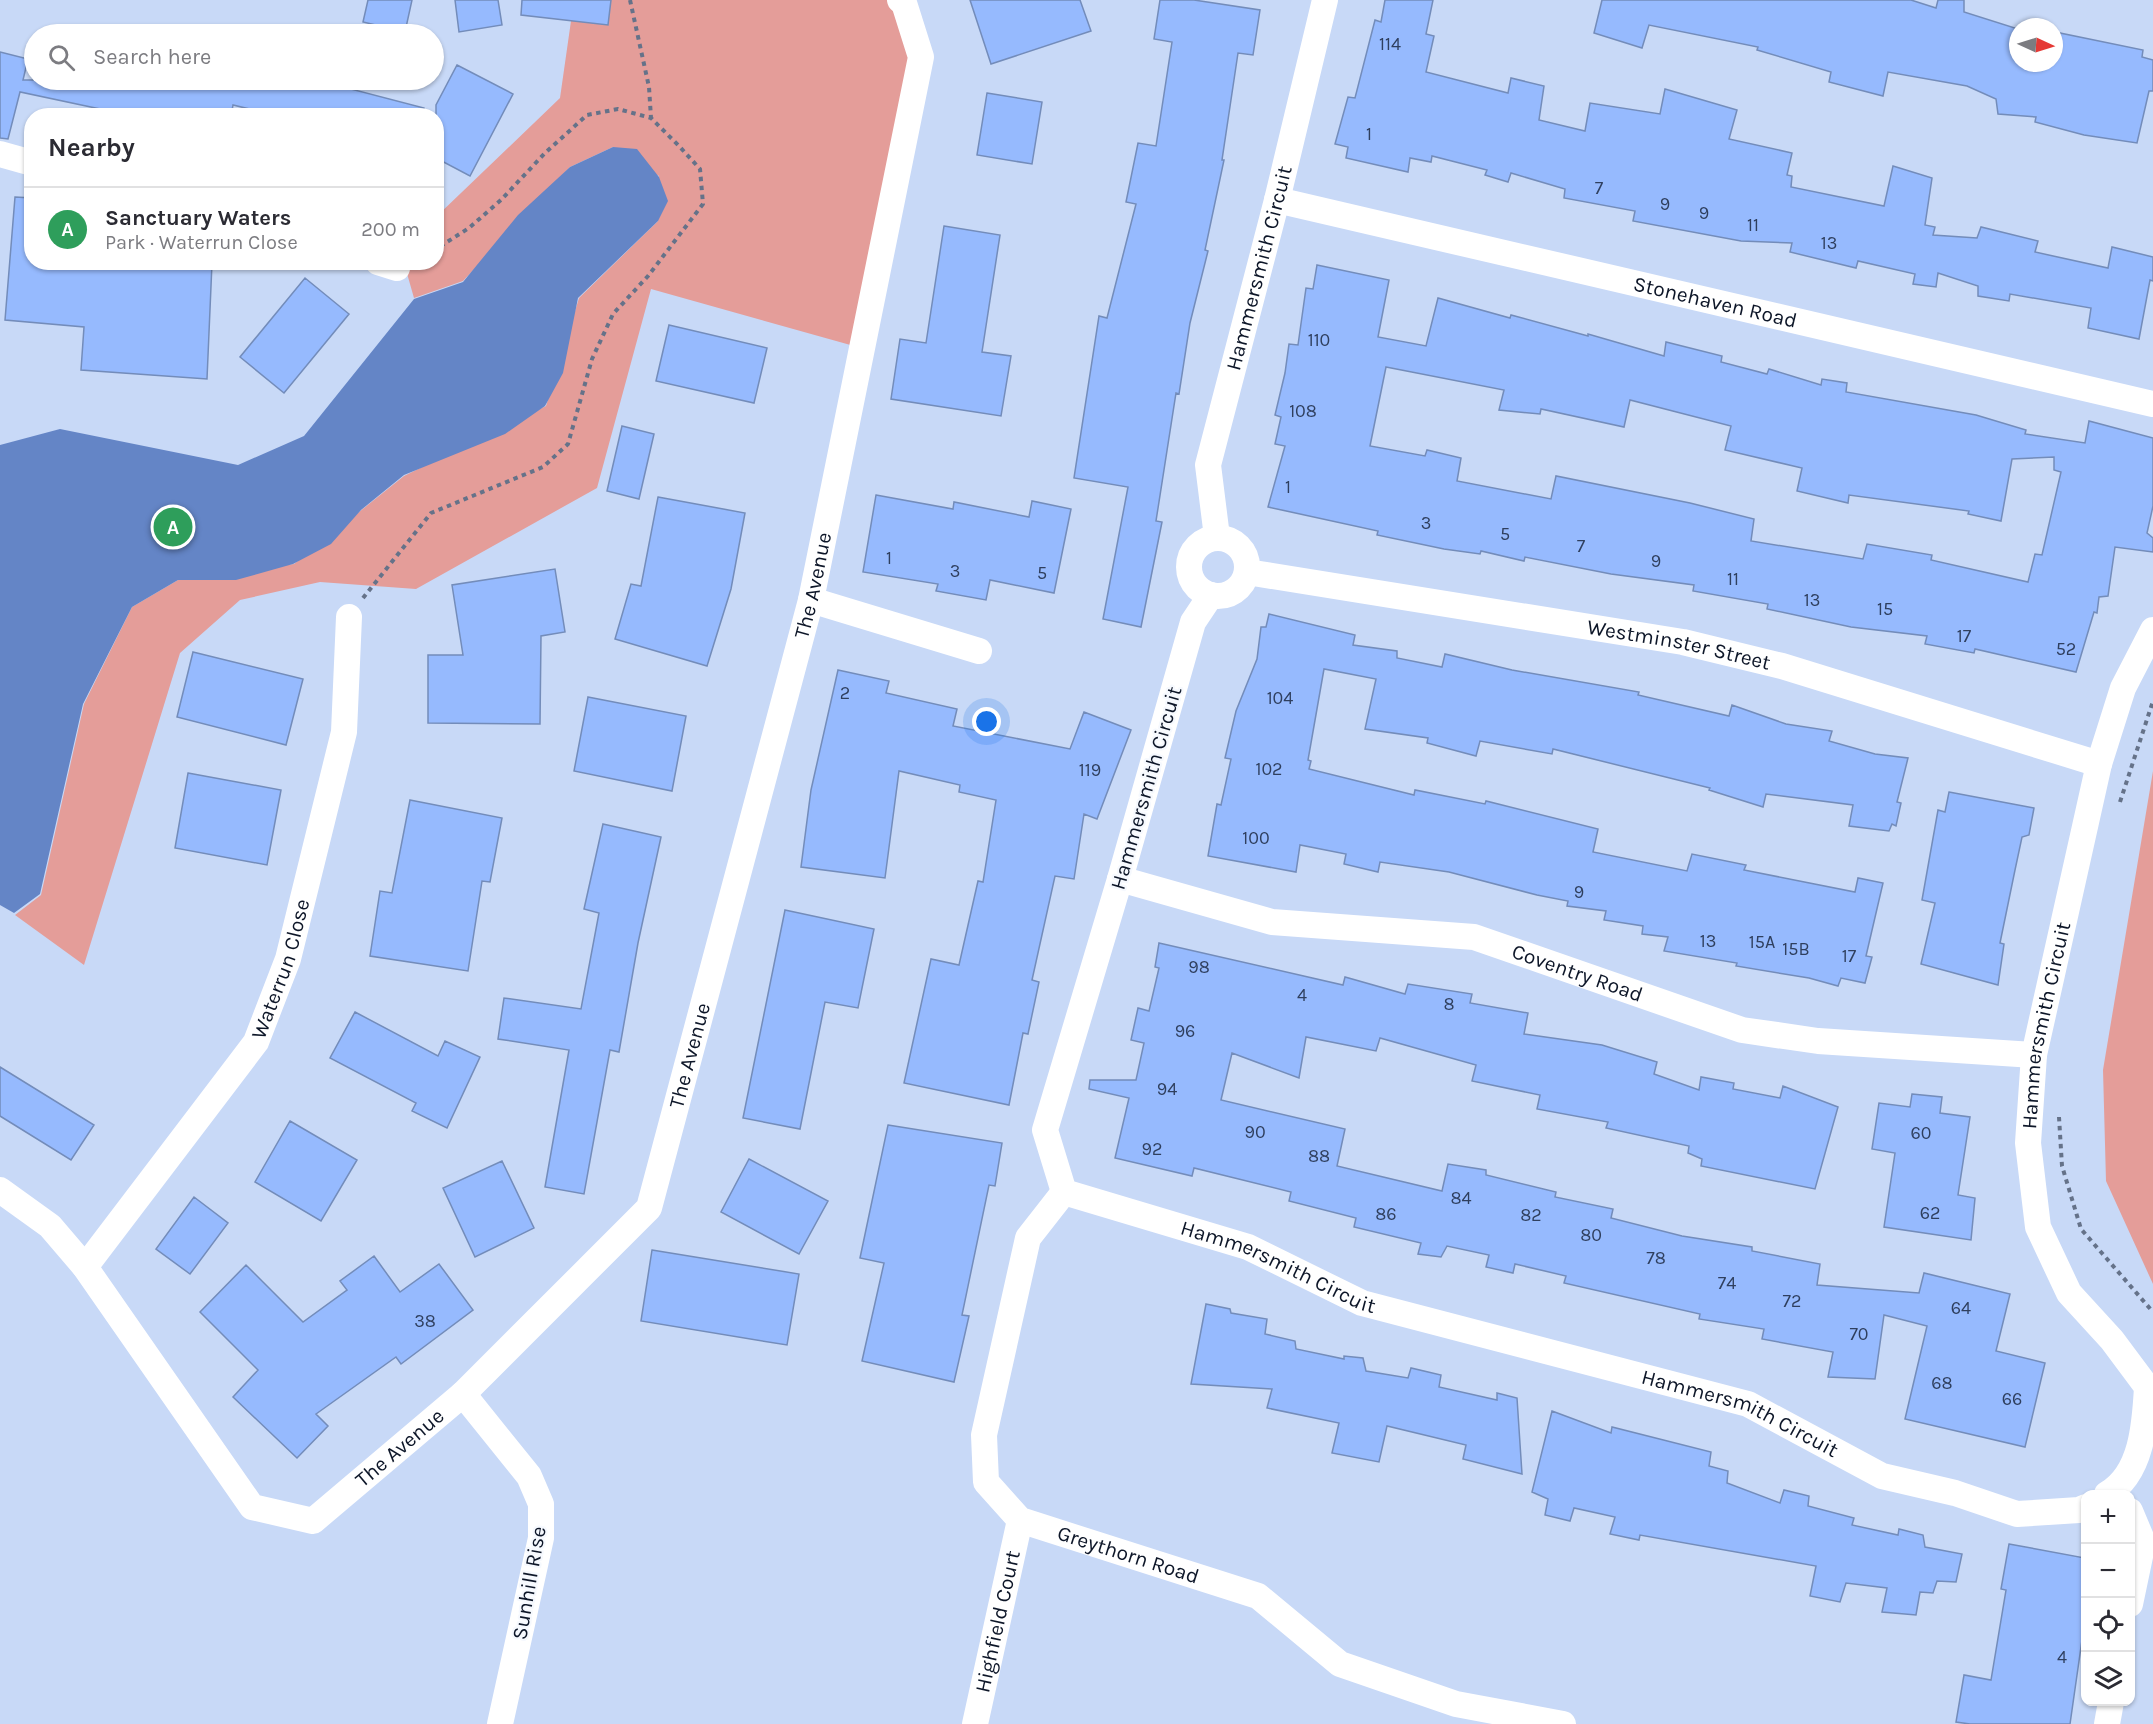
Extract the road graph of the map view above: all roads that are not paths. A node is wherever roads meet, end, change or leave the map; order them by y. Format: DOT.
graph roads {
  1 [pos="900,0"];
  2 [pos="1325,0"];
  3 [pos="0,154"];
  4 [pos="24,161"];
  5 [pos="1278,200"];
  6 [pos="2153,404"];
  7 [pos="1217,537"];
  8 [pos="1247,572"];
  9 [pos="1211,595"];
  10 [pos="811,600"];
  11 [pos="349,617"];
  12 [pos="2153,630"];
  13 [pos="979,651"];
  14 [pos="2099,764"];
  15 [pos="1120,879"];
  16 [pos="2034,1055"];
  17 [pos="0,1190"];
  18 [pos="1064,1192"];
  19 [pos="85,1268"];
  20 [pos="463,1394"];
  21 [pos="2118,1490"];
  22 [pos="2081,1509"];
  23 [pos="1020,1520"];
  24 [pos="2135,1523"];
  25 [pos="2131,1598"];
  26 [pos="2110,1706"];
  27 [pos="1454,1714"];
  28 [pos="500,1724"];
  29 [pos="975,1724"];
  30 [pos="1563,1724"];
  31 [pos="2107,1724"];
  1 -- 10 [label="street, The Avenue"];
  2 -- 5 [label="street, Hammersmith Circuit"];
  3 -- 4 [label="street"];
  5 -- 6 [label="street, Stonehaven Road"];
  5 -- 7 [label="street, Hammersmith Circuit"];
  7 -- 8 [label="street"];
  7 -- 9 [label="street"];
  8 -- 9 [label="street"];
  8 -- 14 [label="street, Westminster Street"];
  9 -- 15 [label="street, Hammersmith Circuit"];
  10 -- 13 [label="street"];
  10 -- 20 [label="street, The Avenue"];
  11 -- 19 [label="street, Waterrun Close"];
  12 -- 14 [label="street, Hammersmith Circuit"];
  14 -- 16 [label="street, Hammersmith Circuit"];
  15 -- 16 [label="street, Coventry Road"];
  15 -- 18 [label="street, Hammersmith Circuit"];
  16 -- 21 [label="street, Hammersmith Circuit"];
  17 -- 19 [label="street, The Avenue"];
  18 -- 22 [label="street, Hammersmith Circuit"];
  18 -- 23 [label="street"];
  19 -- 20 [label="street, The Avenue"];
  20 -- 28 [label="street, Sunhill Rise"];
  23 -- 27 [label="street, Greythorn Road"];
  23 -- 29 [label="street, Highfield Court"];
  24 -- 25 [label="street"];
  26 -- 31 [label="street"];
  27 -- 30 [label="street, Greythorn Road"];
}
